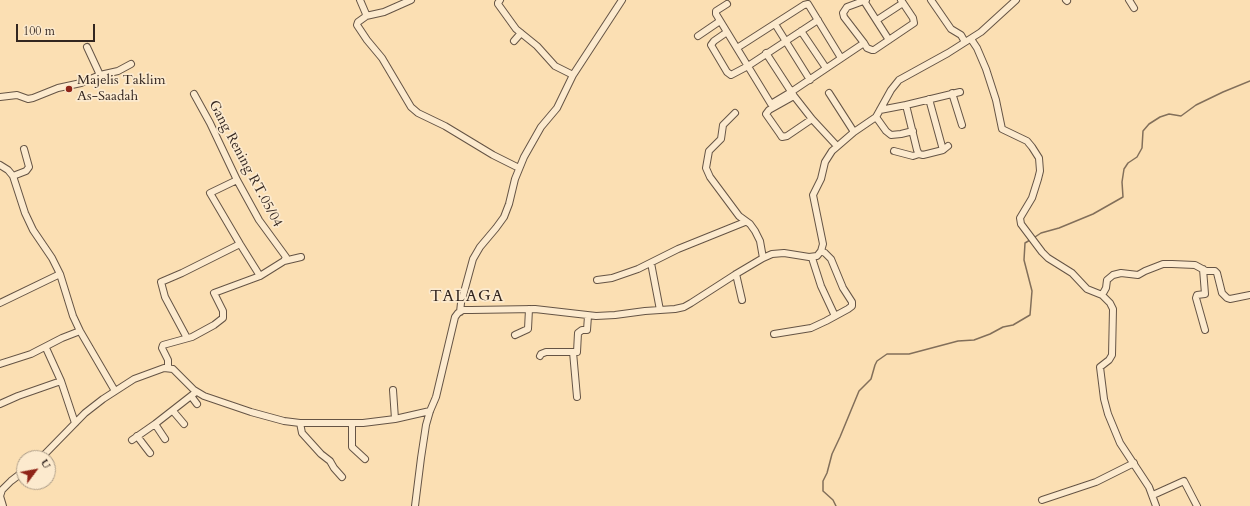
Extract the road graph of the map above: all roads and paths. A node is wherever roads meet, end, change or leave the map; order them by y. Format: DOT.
graph roads {
  1 [pos="360,0"];
  2 [pos="412,0"];
  3 [pos="500,0"];
  4 [pos="622,0"];
  5 [pos="865,0"];
  6 [pos="931,0"];
  7 [pos="1016,0"];
  8 [pos="1129,0"];
  9 [pos="902,2"];
  10 [pos="727,4"];
  11 [pos="1134,8"];
  12 [pos="366,16"];
  13 [pos="818,20"];
  14 [pos="877,20"];
  15 [pos="720,21"];
  16 [pos="774,24"];
  17 [pos="801,31"];
  18 [pos="727,32"];
  19 [pos="520,33"];
  20 [pos="698,36"];
  21 [pos="889,40"];
  22 [pos="514,41"];
  23 [pos="784,41"];
  24 [pos="968,41"];
  25 [pos="864,43"];
  26 [pos="87,47"];
  27 [pos="737,48"];
  28 [pos="766,54"];
  29 [pos="841,58"];
  30 [pos="131,64"];
  31 [pos="748,66"];
  32 [pos="826,68"];
  33 [pos="100,75"];
  34 [pos="573,75"];
  35 [pos="810,80"];
  36 [pos="960,92"];
  37 [pos="829,93"];
  38 [pos="952,93"];
  39 [pos="194,94"];
  40 [pos="792,94"];
  41 [pos="0,97"];
  42 [pos="928,99"];
  43 [pos="906,105"];
  44 [pos="772,106"];
  45 [pos="880,110"];
  46 [pos="735,113"];
  47 [pos="876,117"];
  48 [pos="812,119"];
  49 [pos="962,125"];
  50 [pos="913,131"];
  51 [pos="854,132"];
  52 [pos="837,146"];
  53 [pos="948,146"];
  54 [pos="24,149"];
  55 [pos="943,150"];
  56 [pos="894,151"];
  57 [pos="919,154"];
  58 [pos="0,165"];
  59 [pos="519,168"];
  60 [pos="13,176"];
  61 [pos="237,180"];
  62 [pos="745,222"];
  63 [pos="240,244"];
  64 [pos="821,251"];
  65 [pos="301,257"];
  66 [pos="763,258"];
  67 [pos="812,258"];
  68 [pos="284,260"];
  69 [pos="651,263"];
  70 [pos="1203,269"];
  71 [pos="60,274"];
  72 [pos="736,274"];
  73 [pos="260,276"];
  74 [pos="597,280"];
  75 [pos="1102,295"];
  76 [pos="1250,295"];
  77 [pos="742,300"];
  78 [pos="0,303"];
  79 [pos="529,309"];
  80 [pos="660,310"];
  81 [pos="460,312"];
  82 [pos="588,316"];
  83 [pos="835,316"];
  84 [pos="1205,330"];
  85 [pos="80,331"];
  86 [pos="774,334"];
  87 [pos="515,335"];
  88 [pos="187,338"];
  89 [pos="46,348"];
  90 [pos="573,352"];
  91 [pos="540,356"];
  92 [pos="0,364"];
  93 [pos="168,368"];
  94 [pos="61,381"];
  95 [pos="393,390"];
  96 [pos="116,391"];
  97 [pos="196,392"];
  98 [pos="191,396"];
  99 [pos="578,397"];
  100 [pos="0,404"];
  101 [pos="197,404"];
  102 [pos="173,410"];
  103 [pos="430,411"];
  104 [pos="395,419"];
  105 [pos="75,423"];
  106 [pos="300,423"];
  107 [pos="352,423"];
  108 [pos="155,424"];
  109 [pos="184,424"];
  110 [pos="165,439"];
  111 [pos="49,450"];
  112 [pos="150,453"];
  113 [pos="365,459"];
  114 [pos="1134,463"];
  115 [pos="16,477"];
  116 [pos="342,478"];
  117 [pos="1153,494"];
  118 [pos="1042,500"];
  119 [pos="3,506"];
  120 [pos="415,506"];
  121 [pos="1156,506"];
  122 [pos="1197,506"];
  1 -- 12 [label="street"];
  2 -- 12 [label="street"];
  3 -- 19 [label="street"];
  4 -- 34 [label="street"];
  5 -- 14 [label="street"];
  5 -- 25 [label="street"];
  6 -- 24 [label="street"];
  7 -- 24 [label="street"];
  8 -- 11 [label="street"];
  9 -- 14 [label="street"];
  9 -- 21 [label="street"];
  10 -- 15 [label="street"];
  12 -- 59 [label="street"];
  13 -- 16 [label="street"];
  13 -- 17 [label="street"];
  13 -- 29 [label="street"];
  14 -- 21 [label="street"];
  15 -- 18 [label="street"];
  15 -- 20 [label="street"];
  16 -- 23 [label="street"];
  16 -- 27 [label="street"];
  17 -- 23 [label="street"];
  17 -- 32 [label="street"];
  18 -- 27 [label="street"];
  18 -- 31 [label="street"];
  19 -- 22 [label="street"];
  19 -- 34 [label="street"];
  21 -- 25 [label="street"];
  23 -- 28 [label="street"];
  23 -- 35 [label="street"];
  24 -- 45 [label="street"];
  24 -- 75 [label="street"];
  25 -- 29 [label="street"];
  26 -- 33 [label="street"];
  27 -- 31 [label="street"];
  28 -- 31 [label="street"];
  28 -- 40 [label="street"];
  29 -- 32 [label="street"];
  30 -- 33 [label="street"];
  31 -- 44 [label="street"];
  32 -- 35 [label="street"];
  33 -- 41 [label="street"];
  34 -- 59 [label="street"];
  35 -- 40 [label="street"];
  36 -- 38 [label="street"];
  37 -- 51 [label="street"];
  38 -- 42 [label="street"];
  38 -- 49 [label="street"];
  39 -- 61 [label="street, Gang Rening RT.05/04"];
  40 -- 44 [label="street"];
  40 -- 48 [label="street"];
  42 -- 43 [label="street"];
  42 -- 55 [label="street"];
  43 -- 45 [label="street"];
  43 -- 50 [label="street"];
  44 -- 48 [label="street"];
  45 -- 47 [label="street"];
  46 -- 62 [label="street"];
  47 -- 50 [label="street"];
  47 -- 51 [label="street"];
  48 -- 52 [label="street"];
  50 -- 57 [label="street"];
  51 -- 52 [label="street"];
  52 -- 64 [label="street"];
  53 -- 55 [label="street"];
  54 -- 60 [label="street"];
  55 -- 57 [label="street"];
  56 -- 57 [label="street"];
  58 -- 60 [label="street"];
  59 -- 81 [label="street"];
  60 -- 71 [label="street"];
  61 -- 63 [label="street"];
  61 -- 68 [label="street, Gang Rening RT.05/04"];
  62 -- 66 [label="street"];
  62 -- 69 [label="street"];
  63 -- 73 [label="street"];
  63 -- 88 [label="street"];
  64 -- 67 [label="street"];
  64 -- 83 [label="street"];
  65 -- 68 [label="street"];
  66 -- 67 [label="street"];
  66 -- 72 [label="street"];
  67 -- 83 [label="street"];
  68 -- 73 [label="street"];
  69 -- 74 [label="street"];
  69 -- 80 [label="street"];
  70 -- 75 [label="street"];
  70 -- 76 [label="street"];
  70 -- 84 [label="street"];
  71 -- 78 [label="street"];
  71 -- 85 [label="street"];
  72 -- 77 [label="street"];
  72 -- 80 [label="street"];
  73 -- 88 [label="street"];
  75 -- 114 [label="street"];
  79 -- 81 [label="street"];
  79 -- 82 [label="street"];
  79 -- 87 [label="street"];
  80 -- 82 [label="street"];
  81 -- 103 [label="street"];
  82 -- 90 [label="street"];
  83 -- 86 [label="street"];
  85 -- 89 [label="street"];
  85 -- 96 [label="street"];
  88 -- 93 [label="street"];
  89 -- 92 [label="street"];
  89 -- 94 [label="street"];
  90 -- 91 [label="street"];
  90 -- 99 [label="street"];
  93 -- 96 [label="street"];
  93 -- 97 [label="street"];
  94 -- 100 [label="street"];
  94 -- 105 [label="street"];
  95 -- 104 [label="street"];
  96 -- 105 [label="street"];
  97 -- 98 [label="street"];
  97 -- 106 [label="street"];
  98 -- 101 [label="street"];
  98 -- 102 [label="street"];
  102 -- 108 [label="street"];
  102 -- 109 [label="street"];
  103 -- 104 [label="street"];
  103 -- 120 [label="street"];
  104 -- 107 [label="street"];
  105 -- 111 [label="street"];
  106 -- 107 [label="street"];
  106 -- 116 [label="street"];
  107 -- 113 [label="street"];
  108 -- 110 [label="street"];
  108 -- 112 [label="street"];
  114 -- 117 [label="street"];
  114 -- 118 [label="street"];
  115 -- 119 [label="street"];
  117 -- 121 [label="street"];
  117 -- 122 [label="street"];
}
